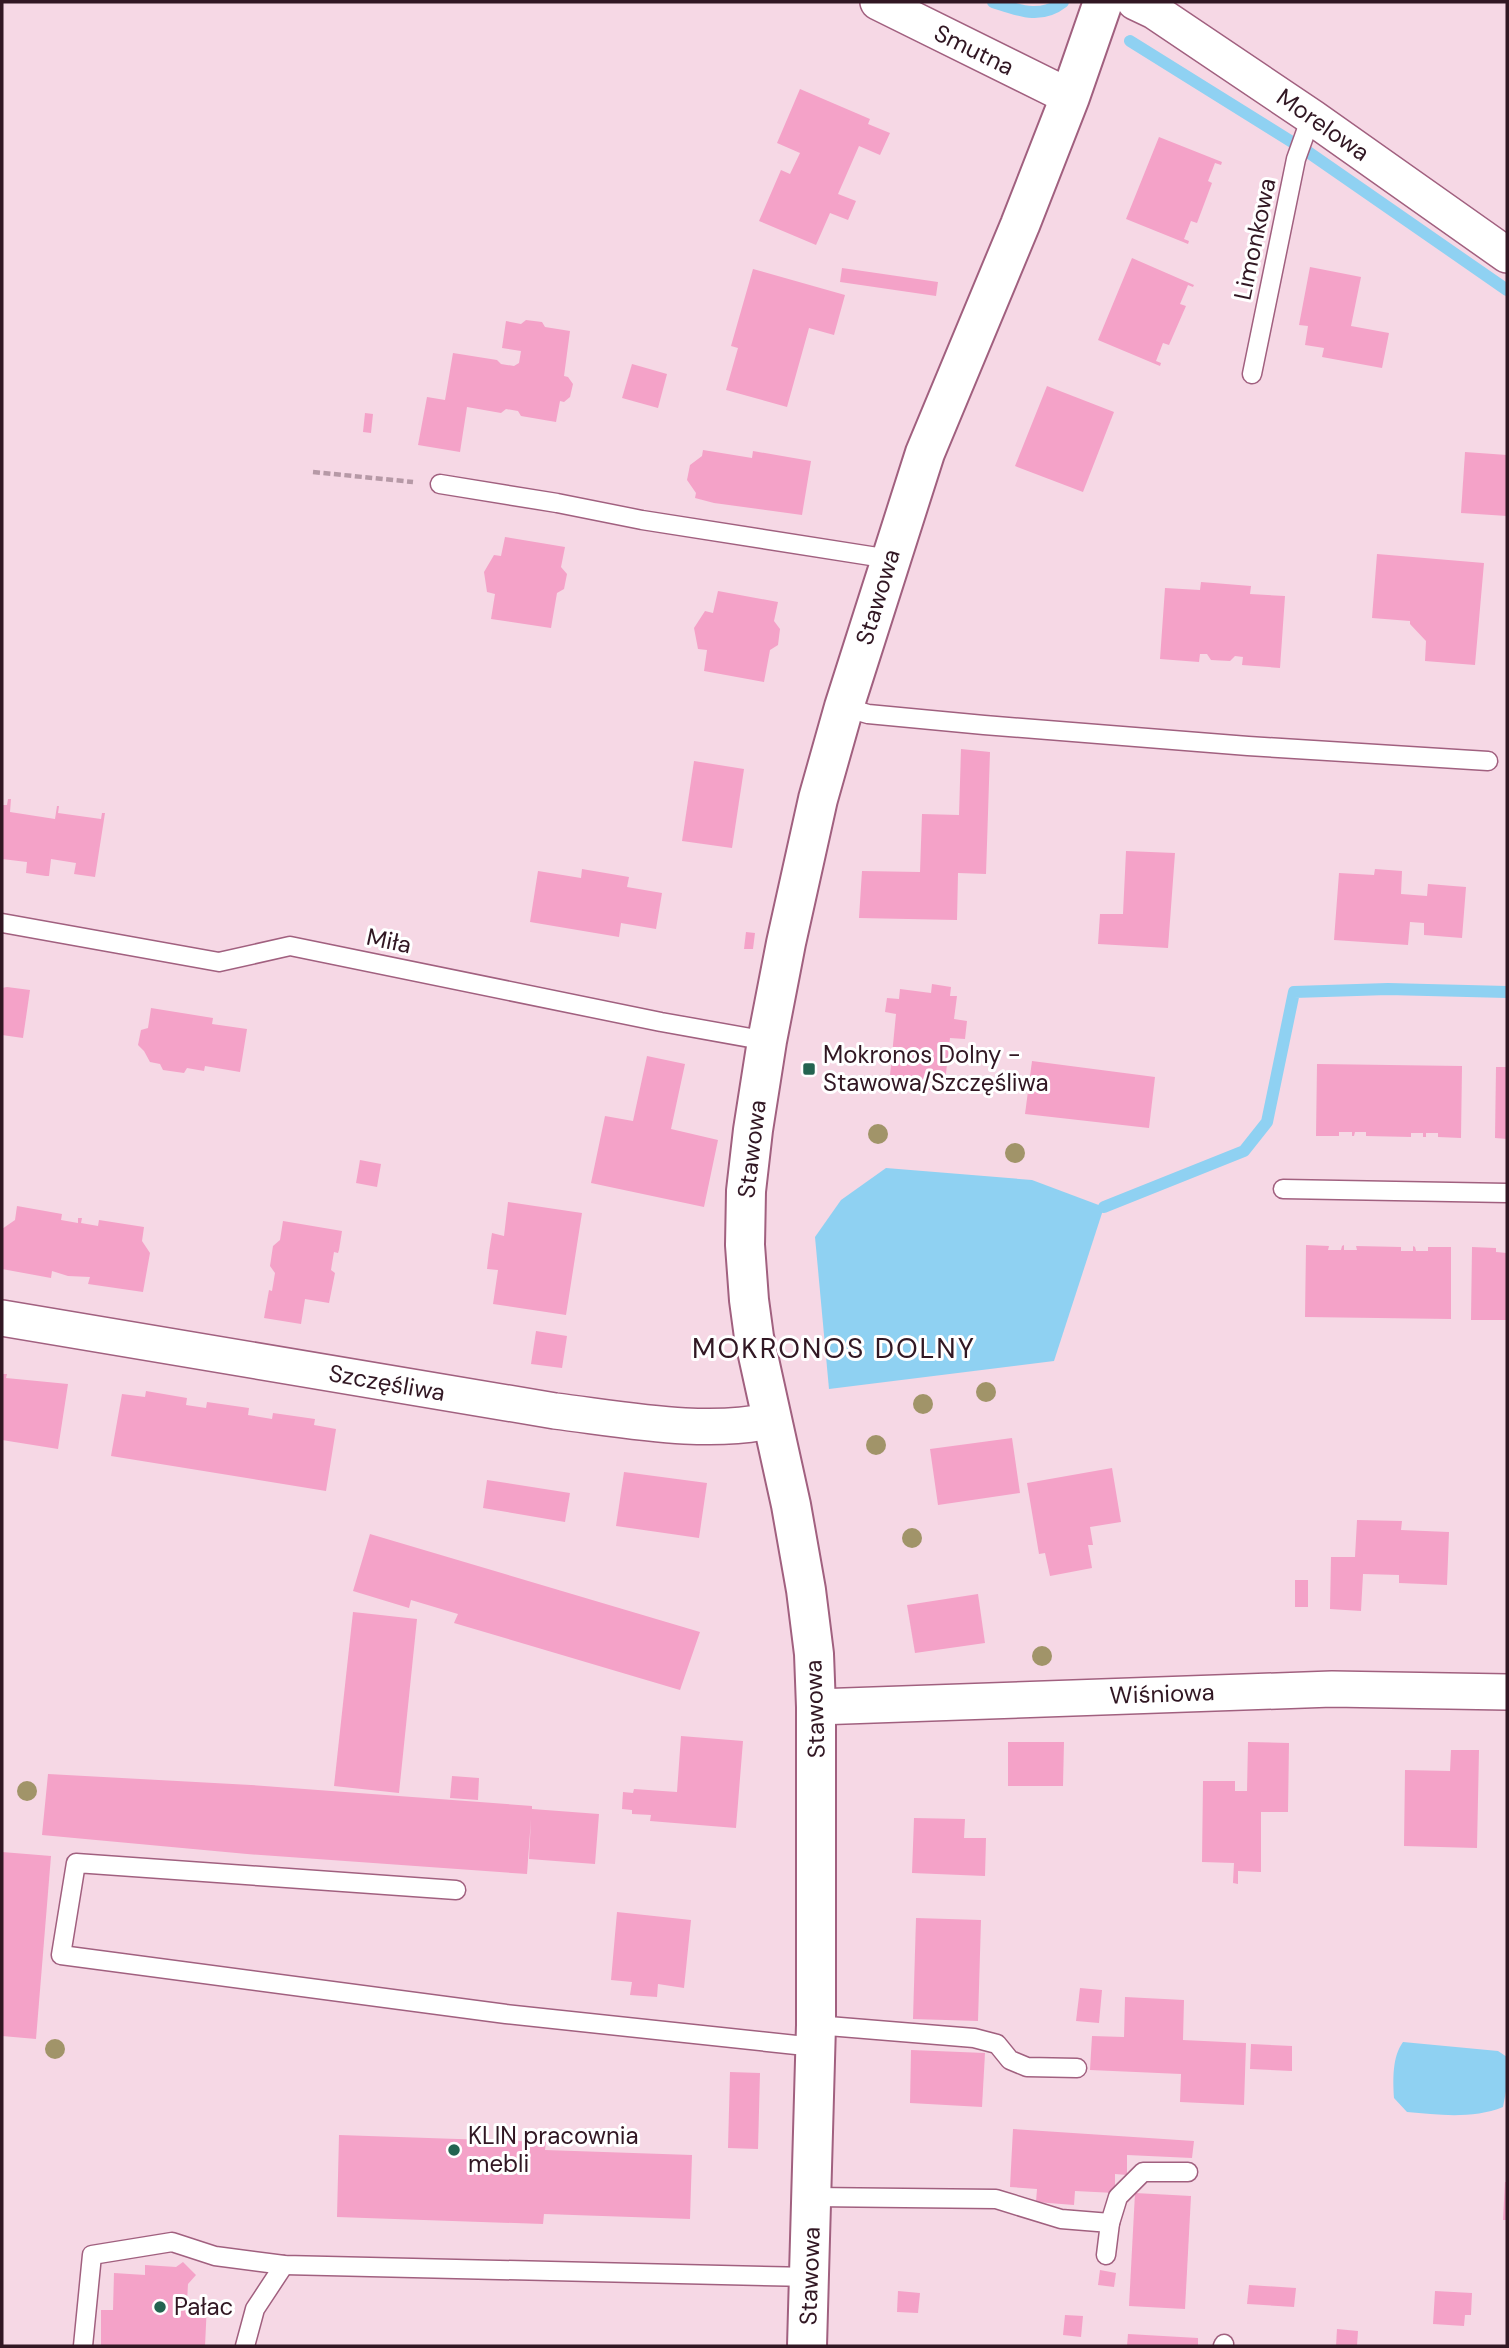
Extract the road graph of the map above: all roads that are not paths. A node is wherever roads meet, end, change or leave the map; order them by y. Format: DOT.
graph roads {
  1 [pos="878,2"];
  2 [pos="1103,2"];
  3 [pos="1135,2"];
  4 [pos="1070,97"];
  5 [pos="1310,125"];
  6 [pos="1507,255"];
  7 [pos="1252,374"];
  8 [pos="440,484"];
  9 [pos="890,558"];
  10 [pos="844,708"];
  11 [pos="1488,761"];
  12 [pos="2,923"];
  13 [pos="767,1041"];
  14 [pos="1283,1189"];
  15 [pos="1507,1193"];
  16 [pos="2,1318"];
  17 [pos="773,1420"];
  18 [pos="1507,1692"];
  19 [pos="816,1707"];
  20 [pos="456,1890"];
  21 [pos="816,2036"];
  22 [pos="1077,2068"];
  23 [pos="1188,2172"];
  24 [pos="813,2197"];
  25 [pos="1110,2223"];
  26 [pos="1106,2255"];
  27 [pos="284,2265"];
  28 [pos="811,2277"];
  29 [pos="83,2346"];
  30 [pos="245,2346"];
  31 [pos="807,2346"];
  1 -- 4 [label="street, Smutna"];
  2 -- 4 [label="street, Stawowa"];
  3 -- 5 [label="street, Morelowa"];
  4 -- 9 [label="street, Stawowa"];
  5 -- 6 [label="street, Morelowa"];
  5 -- 7 [label="lane, Limonkowa"];
  8 -- 9 [label="lane"];
  9 -- 10 [label="street, Stawowa"];
  10 -- 11 [label="lane"];
  10 -- 13 [label="street, Stawowa"];
  12 -- 13 [label="lane, Miła"];
  13 -- 17 [label="street, Stawowa"];
  14 -- 15 [label="lane"];
  16 -- 17 [label="street, Szczęśliwa"];
  17 -- 19 [label="street, Stawowa"];
  18 -- 19 [label="street, Wiśniowa"];
  19 -- 21 [label="street, Stawowa"];
  20 -- 21 [label="lane"];
  21 -- 22 [label="lane"];
  21 -- 24 [label="street, Stawowa"];
  23 -- 25 [label="lane"];
  24 -- 25 [label="lane"];
  24 -- 28 [label="street, Stawowa"];
  25 -- 26 [label="lane"];
  27 -- 28 [label="lane"];
  27 -- 29 [label="lane"];
  27 -- 30 [label="lane"];
  28 -- 31 [label="street, Stawowa"];
}
